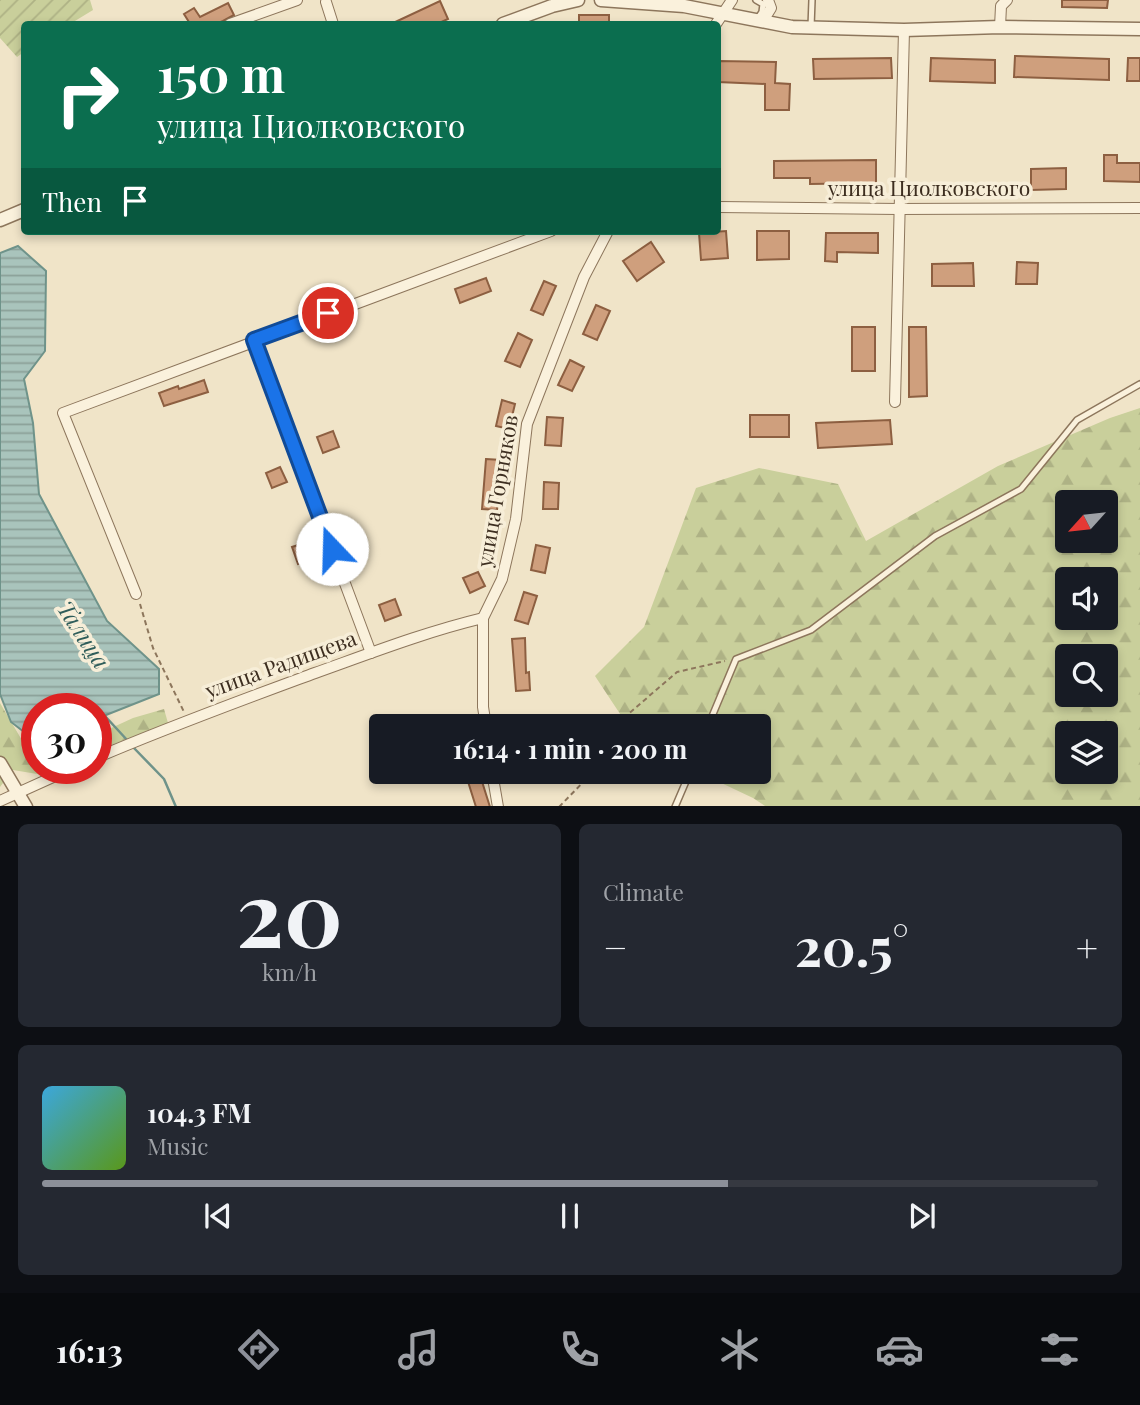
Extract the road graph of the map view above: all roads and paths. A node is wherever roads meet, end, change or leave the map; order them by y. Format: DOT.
graph roads {
  1 [pos="297,0"];
  2 [pos="578,0"];
  3 [pos="601,0"];
  4 [pos="734,0"];
  5 [pos="756,0"];
  6 [pos="768,0"];
  7 [pos="812,0"];
  8 [pos="1007,0"];
  9 [pos="324,1"];
  10 [pos="624,1"];
  11 [pos="724,12"];
  12 [pos="238,21"];
  13 [pos="332,21"];
  14 [pos="511,21"];
  15 [pos="718,21"];
  16 [pos="756,21"];
  17 [pos="811,27"];
  18 [pos="1000,27"];
  19 [pos="1140,29"];
  20 [pos="904,30"];
  21 [pos="721,207"];
  22 [pos="1140,208"];
  23 [pos="899,209"];
  24 [pos="21,211"];
  25 [pos="0,220"];
  26 [pos="540,235"];
  27 [pos="606,235"];
  28 [pos="254,340"];
  29 [pos="1140,384"];
  30 [pos="895,402"];
  31 [pos="135,594"];
  32 [pos="483,618"];
  33 [pos="370,653"];
  34 [pos="736,659"];
  35 [pos="484,714"];
  36 [pos="628,714"];
  37 [pos="713,714"];
  38 [pos="188,720"];
  39 [pos="112,751"];
  40 [pos="0,763"];
  41 [pos="36,784"];
  42 [pos="494,784"];
  43 [pos="581,784"];
  44 [pos="685,784"];
  45 [pos="18,792"];
  46 [pos="0,801"];
  47 [pos="25,806"];
  48 [pos="498,806"];
  49 [pos="560,806"];
  50 [pos="676,806"];
  1 -- 12 [label="street"];
  2 -- 14 [label="street"];
  3 -- 10 [label="street"];
  4 -- 11 [label="street"];
  5 -- 16 [label="lane"];
  6 -- 16 [label="street"];
  7 -- 17 [label="lane"];
  8 -- 18 [label="street"];
  9 -- 13 [label="street"];
  10 -- 11 [label="street"];
  11 -- 15 [label="street"];
  11 -- 16 [label="street"];
  16 -- 17 [label="street"];
  17 -- 20 [label="street"];
  18 -- 19 [label="street"];
  18 -- 20 [label="street"];
  20 -- 23 [label="street"];
  21 -- 23 [label="street, улица Циолковского"];
  22 -- 23 [label="street, улица Циолковского"];
  23 -- 30 [label="street"];
  24 -- 25 [label="street"];
  26 -- 28 [label="street"];
  27 -- 32 [label="street, улица Горняков"];
  28 -- 31 [label="street"];
  28 -- 33 [label="street"];
  29 -- 34 [label="lane"];
  31 -- 38 [label="path"];
  32 -- 33 [label="street, улица Радищева"];
  32 -- 35 [label="street, улица Горняков"];
  33 -- 38 [label="street, улица Радищева"];
  34 -- 36 [label="path"];
  34 -- 37 [label="lane"];
  38 -- 39 [label="street, улица Радищева"];
  40 -- 45 [label="street"];
  41 -- 45 [label="street"];
  42 -- 48 [label="street"];
  43 -- 49 [label="path"];
  44 -- 50 [label="lane"];
  45 -- 46 [label="street"];
  45 -- 47 [label="street"];
}
